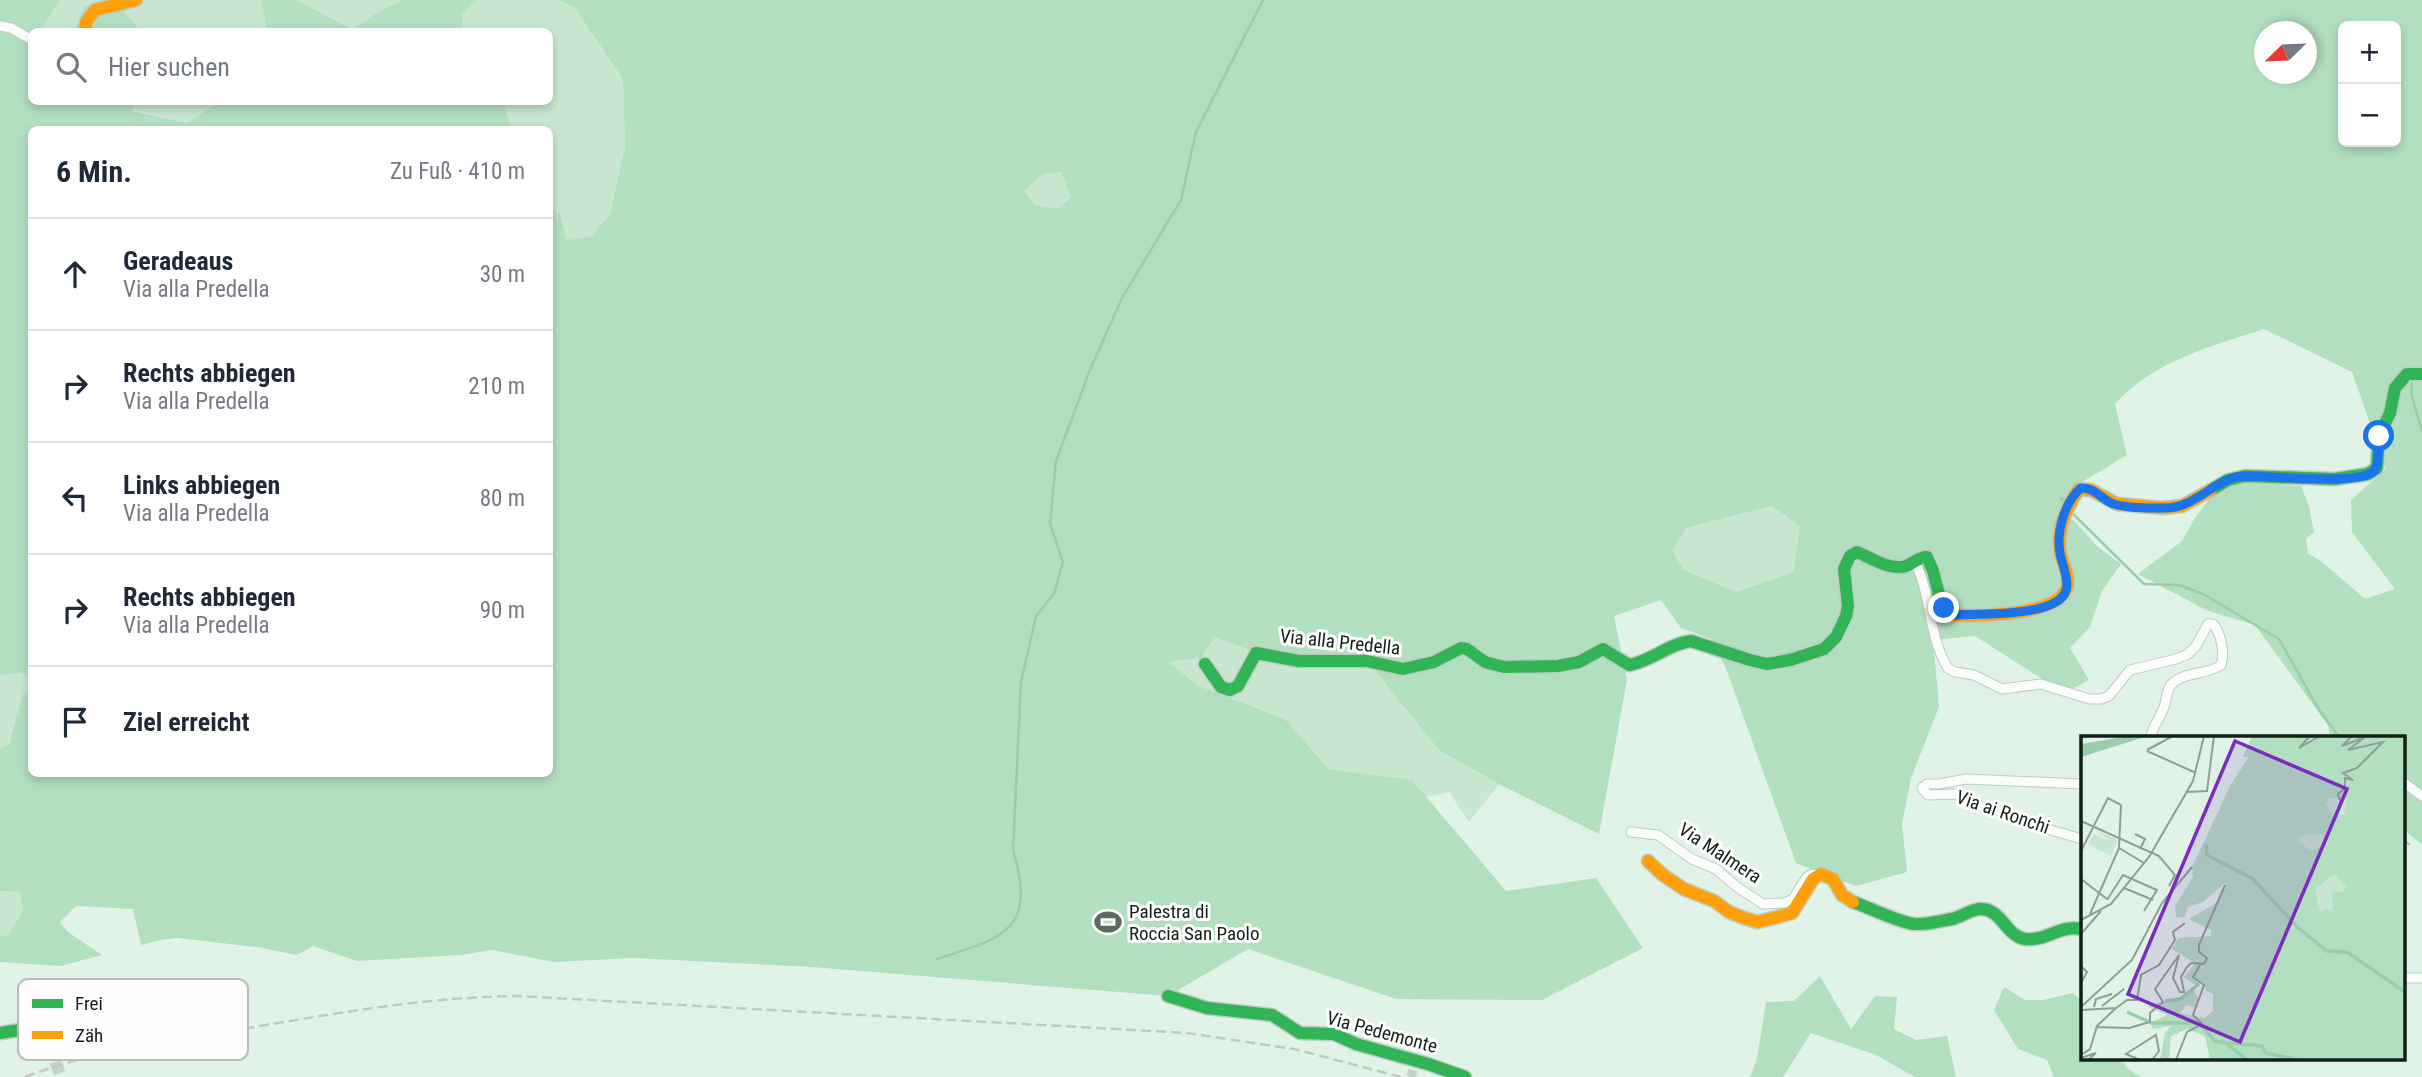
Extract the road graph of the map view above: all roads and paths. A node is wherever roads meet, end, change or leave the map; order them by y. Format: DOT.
graph roads {
  1 [pos="136,0"];
  2 [pos="0,26"];
  3 [pos="85,28"];
  4 [pos="28,38"];
  5 [pos="2415,374"];
  6 [pos="1915,562"];
  7 [pos="1205,664"];
  8 [pos="2150,736"];
  9 [pos="2404,783"];
  10 [pos="2081,784"];
  11 [pos="2422,796"];
  12 [pos="1631,832"];
  13 [pos="2081,839"];
  14 [pos="1648,861"];
  15 [pos="1816,875"];
  16 [pos="2081,929"];
  17 [pos="2404,978"];
  18 [pos="2422,978"];
  19 [pos="1168,996"];
  20 [pos="18,1030"];
  21 [pos="0,1033"];
  22 [pos="1465,1077"];
  1 -- 3 [label="street"];
  2 -- 4 [label="street"];
  5 -- 6 [label="street"];
  6 -- 7 [label="street, Via alla Predella"];
  6 -- 8 [label="street"];
  9 -- 11 [label="street"];
  10 -- 13 [label="street, Via ai Ronchi"];
  12 -- 15 [label="street, Via Malmera"];
  14 -- 15 [label="street"];
  15 -- 16 [label="street"];
  17 -- 18 [label="street"];
  19 -- 22 [label="street, Via Pedemonte"];
  20 -- 21 [label="street"];
}
